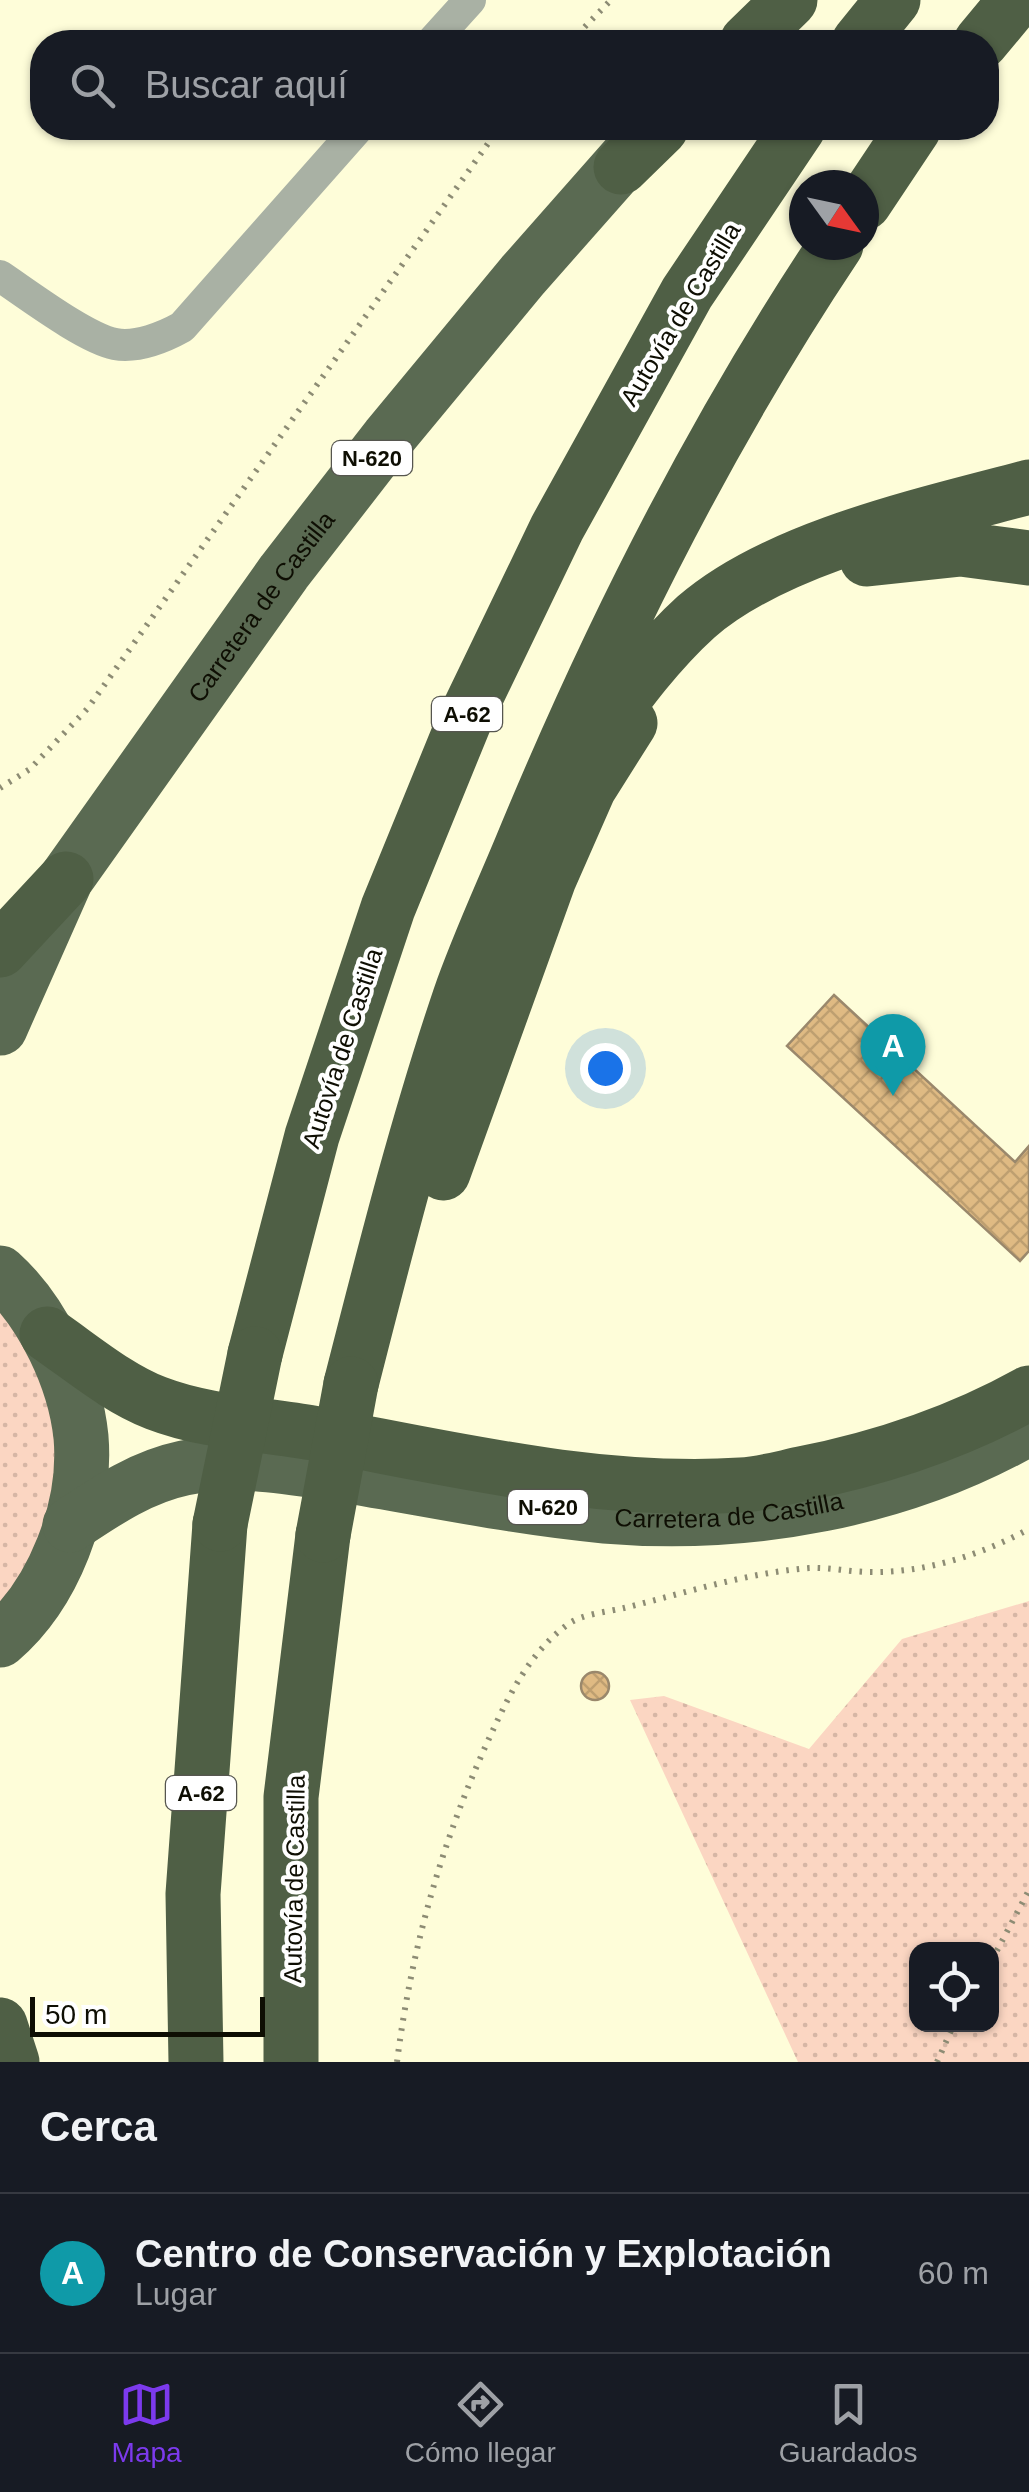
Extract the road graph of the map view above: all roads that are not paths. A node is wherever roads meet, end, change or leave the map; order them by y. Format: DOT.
graph roads {
  1 [pos="470,0"];
  2 [pos="756,0"];
  3 [pos="790,0"];
  4 [pos="893,0"];
  5 [pos="1016,0"];
  6 [pos="443,30"];
  7 [pos="731,30"];
  8 [pos="759,30"];
  9 [pos="869,30"];
  10 [pos="990,30"];
  11 [pos="347,140"];
  12 [pos="790,140"];
  13 [pos="906,140"];
  14 [pos="637,147"];
  15 [pos="879,180"];
  16 [pos="826,260"];
  17 [pos="0,276"];
  18 [pos="1029,487"];
  19 [pos="1029,558"];
  20 [pos="66,879"];
  21 [pos="0,950"];
  22 [pos="0,1028"];
  23 [pos="417,1247"];
  24 [pos="0,1272"];
  25 [pos="47,1334"];
  26 [pos="368,1388"];
  27 [pos="1029,1393"];
  28 [pos="1029,1428"];
  29 [pos="70,1525"];
  30 [pos="0,1640"];
  31 [pos="0,2024"];
  32 [pos="12,2062"];
  33 [pos="196,2062"];
  34 [pos="290,2062"];
  1 -- 6 [label="street"];
  2 -- 7 [label="highway"];
  3 -- 8 [label="highway"];
  4 -- 9 [label="highway"];
  5 -- 10 [label="highway"];
  11 -- 17 [label="street"];
  12 -- 33 [label="highway, Autovía de Castilla / A-62, bridge"];
  13 -- 15 [label="highway"];
  14 -- 20 [label="highway, Carretera de Castilla / N-620"];
  16 -- 26 [label="highway, Autovía de Castilla"];
  18 -- 23 [label="highway"];
  19 -- 23 [label="highway"];
  20 -- 21 [label="highway"];
  20 -- 22 [label="highway, Carretera de Castilla / N-620"];
  23 -- 26 [label="highway"];
  24 -- 25 [label="highway"];
  25 -- 27 [label="highway"];
  25 -- 29 [label="highway"];
  26 -- 34 [label="highway, Autovía de Castilla, bridge"];
  28 -- 29 [label="highway, Carretera de Castilla / N-620"];
  29 -- 30 [label="highway"];
  31 -- 32 [label="highway"];
}
